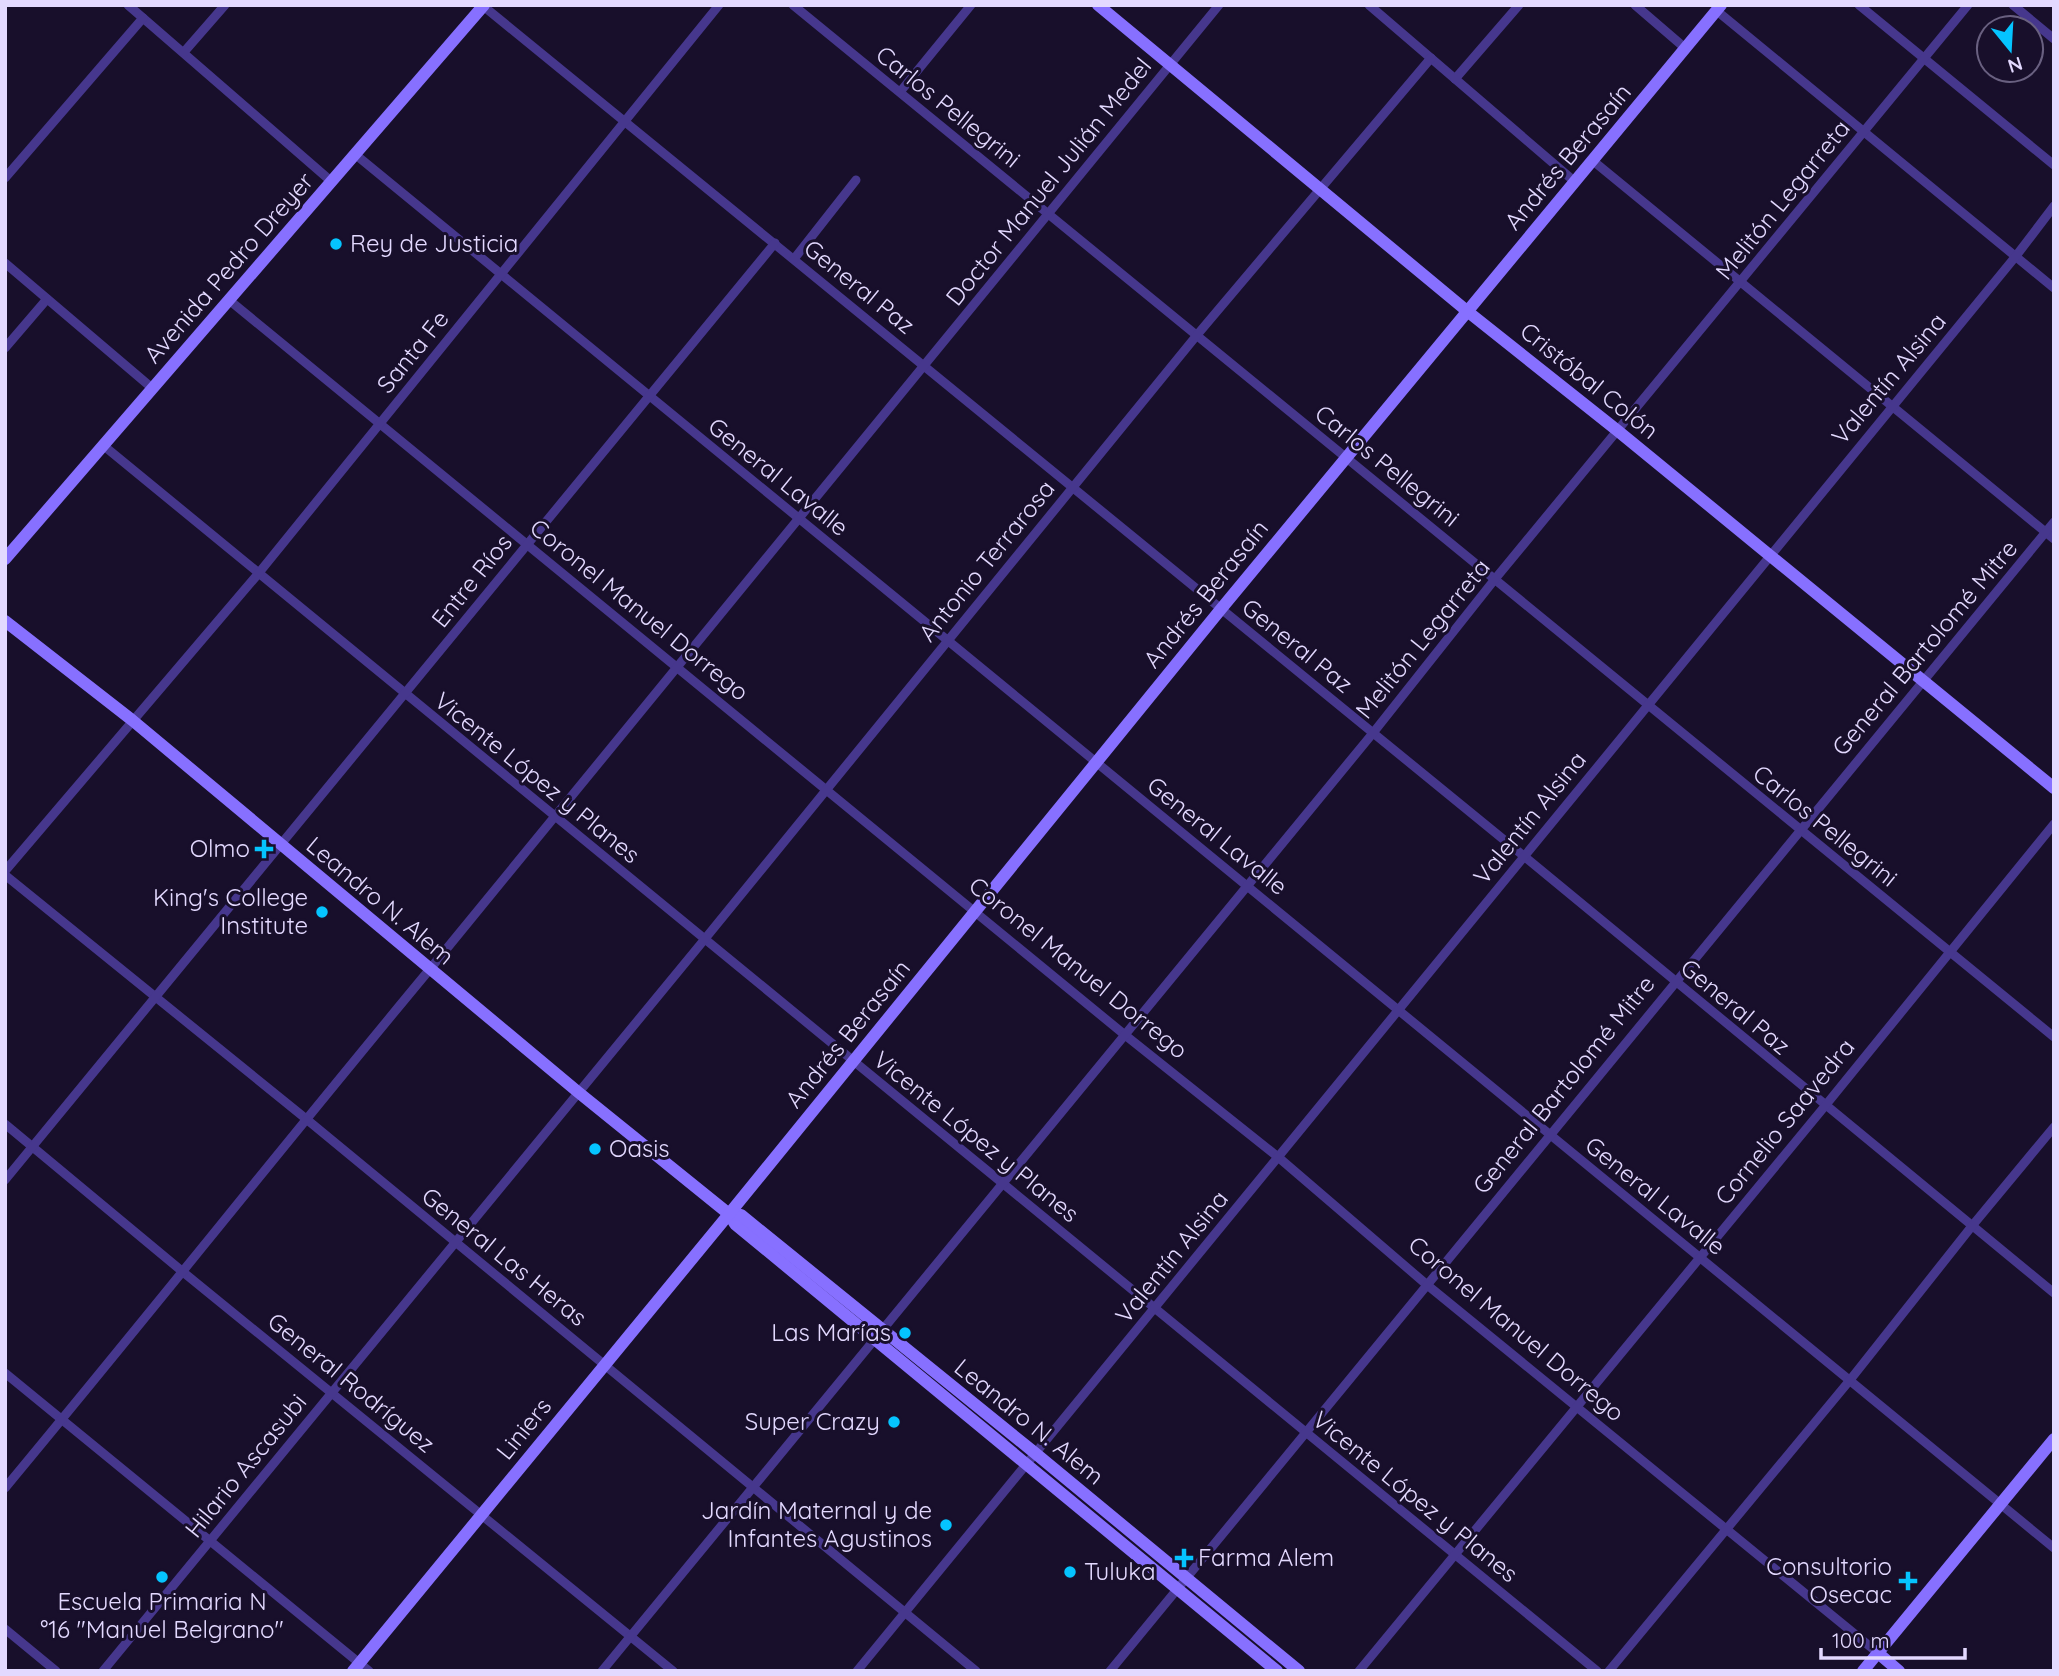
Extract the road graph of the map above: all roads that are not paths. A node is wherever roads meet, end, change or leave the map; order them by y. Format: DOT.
graph roads {
  1 [pos="128,5"];
  2 [pos="225,5"];
  3 [pos="719,5"];
  4 [pos="793,5"];
  5 [pos="971,5"];
  6 [pos="1098,5"];
  7 [pos="1219,5"];
  8 [pos="1369,5"];
  9 [pos="1519,5"];
  10 [pos="1635,5"];
  11 [pos="1859,5"];
  12 [pos="1968,5"];
  13 [pos="2013,5"];
  14 [pos="483,6"];
  15 [pos="1719,8"];
  16 [pos="143,18"];
  17 [pos="2054,38"];
  18 [pos="1685,48"];
  19 [pos="184,52"];
  20 [pos="1431,58"];
  21 [pos="1924,58"];
  22 [pos="1171,64"];
  23 [pos="1455,79"];
  24 [pos="900,92"];
  25 [pos="623,121"];
  26 [pos="1863,132"];
  27 [pos="356,155"];
  28 [pos="1592,160"];
  29 [pos="2054,164"];
  30 [pos="5,178"];
  31 [pos="856,180"];
  32 [pos="1574,181"];
  33 [pos="332,182"];
  34 [pos="1321,187"];
  35 [pos="2054,206"];
  36 [pos="1048,214"];
  37 [pos="775,243"];
  38 [pos="2016,256"];
  39 [pos="794,259"];
  40 [pos="5,262"];
  41 [pos="501,274"];
  42 [pos="1742,281"];
  43 [pos="2054,288"];
  44 [pos="47,299"];
  45 [pos="229,300"];
  46 [pos="1467,311"];
  47 [pos="1197,335"];
  48 [pos="5,348"];
  49 [pos="925,366"];
  50 [pos="152,388"];
  51 [pos="650,396"];
  52 [pos="1893,404"];
  53 [pos="380,424"];
  54 [pos="1618,431"];
  55 [pos="104,446"];
  56 [pos="1345,458"];
  57 [pos="1073,487"];
  58 [pos="798,519"];
  59 [pos="2054,522"];
  60 [pos="2045,532"];
  61 [pos="2054,539"];
  62 [pos="527,544"];
  63 [pos="1769,555"];
  64 [pos="5,559"];
  65 [pos="258,573"];
  66 [pos="1495,579"];
  67 [pos="1221,609"];
  68 [pos="5,621"];
  69 [pos="947,640"];
  70 [pos="676,667"];
  71 [pos="1923,679"];
  72 [pos="404,695"];
  73 [pos="1647,704"];
  74 [pos="132,720"];
  75 [pos="1373,733"];
  76 [pos="1096,764"];
  77 [pos="2054,788"];
  78 [pos="825,790"];
  79 [pos="556,817"];
  80 [pos="2054,824"];
  81 [pos="1799,830"];
  82 [pos="280,846"];
  83 [pos="1525,856"];
  84 [pos="5,873"];
  85 [pos="1248,886"];
  86 [pos="975,910"];
  87 [pos="704,940"];
  88 [pos="1949,950"];
  89 [pos="430,970"];
  90 [pos="1674,981"];
  91 [pos="156,996"];
  92 [pos="1398,1009"];
  93 [pos="1125,1035"];
  94 [pos="2054,1037"];
  95 [pos="853,1061"];
  96 [pos="578,1092"];
  97 [pos="1825,1106"];
  98 [pos="305,1118"];
  99 [pos="5,1124"];
  100 [pos="2054,1127"];
  101 [pos="1549,1134"];
  102 [pos="33,1147"];
  103 [pos="1278,1157"];
  104 [pos="5,1180"];
  105 [pos="1001,1183"];
  106 [pos="729,1214"];
  107 [pos="1972,1226"];
  108 [pos="454,1241"];
  109 [pos="1699,1257"];
  110 [pos="183,1272"];
  111 [pos="1426,1284"];
  112 [pos="2054,1293"];
  113 [pos="1156,1308"];
  114 [pos="877,1334"];
  115 [pos="605,1364"];
  116 [pos="5,1373"];
  117 [pos="1850,1380"];
  118 [pos="331,1391"];
  119 [pos="1576,1406"];
  120 [pos="62,1419"];
  121 [pos="1305,1432"];
  122 [pos="2054,1439"];
  123 [pos="1030,1458"];
  124 [pos="5,1488"];
  125 [pos="754,1488"];
  126 [pos="2000,1504"];
  127 [pos="481,1514"];
  128 [pos="1725,1528"];
  129 [pos="210,1541"];
  130 [pos="2054,1548"];
  131 [pos="1455,1554"];
  132 [pos="1186,1577"];
  133 [pos="1177,1588"];
  134 [pos="904,1612"];
  135 [pos="5,1629"];
  136 [pos="630,1635"];
  137 [pos="1878,1653"];
  138 [pos="360,1668"];
  139 [pos="56,1671"];
  140 [pos="103,1671"];
  141 [pos="602,1671"];
  142 [pos="673,1671"];
  143 [pos="857,1671"];
  144 [pos="976,1671"];
  145 [pos="1110,1671"];
  146 [pos="1277,1671"];
  147 [pos="1299,1671"];
  148 [pos="1359,1671"];
  149 [pos="1597,1671"];
  150 [pos="1609,1671"];
  151 [pos="1863,1671"];
  152 [pos="1899,1671"];
  1 -- 16 [label="street"];
  2 -- 19 [label="street"];
  3 -- 25 [label="street, Santa Fe"];
  4 -- 24 [label="street, Carlos Pellegrini"];
  5 -- 24 [label="street"];
  6 -- 22 [label="street, Cristóbal Colón"];
  7 -- 22 [label="street, Doctor Manuel Julián Medel"];
  8 -- 20 [label="street"];
  9 -- 23 [label="street"];
  10 -- 18 [label="street"];
  11 -- 21 [label="street"];
  12 -- 21 [label="street, Melitón Legarreta"];
  13 -- 17 [label="street"];
  14 -- 25 [label="street, General Paz"];
  14 -- 27 [label="street, Avenida Pedro Dreyer"];
  15 -- 18 [label="street, Andrés Berasaín"];
  15 -- 26 [label="street"];
  16 -- 19 [label="street"];
  16 -- 30 [label="street"];
  18 -- 28 [label="street, Andrés Berasaín"];
  19 -- 33 [label="street"];
  20 -- 23 [label="street"];
  20 -- 34 [label="street, Antonio Terrarosa"];
  21 -- 26 [label="street, Melitón Legarreta"];
  21 -- 29 [label="street"];
  22 -- 34 [label="street, Cristóbal Colón"];
  22 -- 36 [label="street, Doctor Manuel Julián Medel"];
  23 -- 32 [label="street"];
  24 -- 36 [label="street, Carlos Pellegrini"];
  25 -- 37 [label="street, General Paz"];
  25 -- 41 [label="street, Santa Fe"];
  26 -- 38 [label="street"];
  26 -- 42 [label="street, Melitón Legarreta"];
  27 -- 33 [label="street, Avenida Pedro Dreyer"];
  27 -- 41 [label="street, General Lavalle"];
  28 -- 32 [label="street, Andrés Berasaín"];
  28 -- 42 [label="street"];
  31 -- 39 [label="street"];
  32 -- 46 [label="street, Andrés Berasaín"];
  33 -- 45 [label="street, Avenida Pedro Dreyer"];
  34 -- 46 [label="street, Cristóbal Colón"];
  34 -- 47 [label="street, Antonio Terrarosa"];
  35 -- 38 [label="street, Valentín Alsina"];
  36 -- 47 [label="street, Carlos Pellegrini"];
  36 -- 49 [label="street, Doctor Manuel Julián Medel"];
  37 -- 39 [label="street, General Paz"];
  37 -- 51 [label="street, Entre Ríos"];
  38 -- 43 [label="street"];
  38 -- 52 [label="street, Valentín Alsina"];
  39 -- 49 [label="street, General Paz"];
  40 -- 44 [label="street"];
  41 -- 51 [label="street, General Lavalle"];
  41 -- 53 [label="street, Santa Fe"];
  42 -- 52 [label="street"];
  42 -- 54 [label="street, Melitón Legarreta"];
  44 -- 48 [label="street"];
  44 -- 50 [label="street"];
  45 -- 50 [label="street, Avenida Pedro Dreyer"];
  45 -- 53 [label="street, Coronel Manuel Dorrego"];
  46 -- 54 [label="street, Cristóbal Colón"];
  46 -- 56 [label="street, Andrés Berasaín"];
  47 -- 56 [label="street, Carlos Pellegrini"];
  47 -- 57 [label="street, Antonio Terrarosa"];
  49 -- 57 [label="street, General Paz"];
  49 -- 58 [label="street, Doctor Manuel Julián Medel"];
  50 -- 55 [label="street, Avenida Pedro Dreyer"];
  51 -- 58 [label="street, General Lavalle"];
  51 -- 62 [label="street, Entre Ríos"];
  52 -- 60 [label="street"];
  52 -- 63 [label="street, Valentín Alsina"];
  53 -- 62 [label="street, Coronel Manuel Dorrego"];
  53 -- 65 [label="street, Santa Fe"];
  54 -- 63 [label="street, Cristóbal Colón"];
  54 -- 66 [label="street, Melitón Legarreta"];
  55 -- 64 [label="street, Avenida Pedro Dreyer"];
  55 -- 65 [label="street, Vicente López y Planes"];
  56 -- 66 [label="street, Carlos Pellegrini"];
  56 -- 67 [label="street, Andrés Berasaín"];
  57 -- 67 [label="street, General Paz"];
  57 -- 69 [label="street, Antonio Terrarosa"];
  58 -- 69 [label="street, General Lavalle"];
  58 -- 70 [label="street, Doctor Manuel Julián Medel"];
  59 -- 60 [label="street, General Bartolomé Mitre"];
  60 -- 61 [label="street"];
  60 -- 71 [label="street, General Bartolomé Mitre"];
  62 -- 70 [label="street, Coronel Manuel Dorrego"];
  62 -- 72 [label="street, Entre Ríos"];
  63 -- 71 [label="street, Cristóbal Colón"];
  63 -- 73 [label="street, Valentín Alsina"];
  65 -- 72 [label="street, Vicente López y Planes"];
  65 -- 74 [label="street, Santa Fe"];
  66 -- 73 [label="street, Carlos Pellegrini"];
  66 -- 75 [label="street, Melitón Legarreta"];
  67 -- 75 [label="street, General Paz"];
  67 -- 76 [label="street, Andrés Berasaín"];
  68 -- 74 [label="street, Leandro N. Alem"];
  69 -- 76 [label="street, General Lavalle"];
  69 -- 78 [label="street, Antonio Terrarosa"];
  70 -- 78 [label="street, Coronel Manuel Dorrego"];
  70 -- 79 [label="street, Doctor Manuel Julián Medel"];
  71 -- 77 [label="street, Cristóbal Colón"];
  71 -- 81 [label="street, General Bartolomé Mitre"];
  72 -- 79 [label="street, Vicente López y Planes"];
  72 -- 82 [label="street, Entre Ríos"];
  73 -- 81 [label="street, Carlos Pellegrini"];
  73 -- 83 [label="street, Valentín Alsina"];
  74 -- 82 [label="street, Leandro N. Alem"];
  74 -- 84 [label="street, Santa Fe"];
  75 -- 83 [label="street, General Paz"];
  75 -- 85 [label="street, Melitón Legarreta"];
  76 -- 85 [label="street, General Lavalle"];
  76 -- 86 [label="street, Andrés Berasaín"];
  78 -- 86 [label="street, Coronel Manuel Dorrego"];
  78 -- 87 [label="street, Antonio Terrarosa"];
  79 -- 87 [label="street, Vicente López y Planes"];
  79 -- 89 [label="street, Doctor Manuel Julián Medel"];
  80 -- 88 [label="street, Cornelio Saavedra"];
  81 -- 88 [label="street, Carlos Pellegrini"];
  81 -- 90 [label="street, General Bartolomé Mitre"];
  82 -- 89 [label="street, Leandro N. Alem"];
  82 -- 91 [label="street, Entre Ríos"];
  83 -- 90 [label="street, General Paz"];
  83 -- 92 [label="street, Valentín Alsina"];
  84 -- 91 [label="street, General Las Heras"];
  85 -- 92 [label="street, General Lavalle"];
  85 -- 93 [label="street, Melitón Legarreta"];
  86 -- 93 [label="street, Coronel Manuel Dorrego"];
  86 -- 95 [label="street, Andrés Berasaín"];
  87 -- 95 [label="street, Vicente López y Planes"];
  87 -- 96 [label="street, Antonio Terrarosa"];
  88 -- 94 [label="street, Carlos Pellegrini"];
  88 -- 97 [label="street, Cornelio Saavedra"];
  89 -- 96 [label="street, Leandro N. Alem"];
  89 -- 98 [label="street, Doctor Manuel Julián Medel"];
  90 -- 97 [label="street, General Paz"];
  90 -- 101 [label="street, General Bartolomé Mitre"];
  91 -- 98 [label="street, General Las Heras"];
  91 -- 102 [label="street, Entre Ríos"];
  92 -- 101 [label="street, General Lavalle"];
  92 -- 103 [label="street, Valentín Alsina"];
  93 -- 103 [label="street, Coronel Manuel Dorrego"];
  93 -- 105 [label="street, Melitón Legarreta"];
  95 -- 105 [label="street, Vicente López y Planes"];
  95 -- 106 [label="street, Andrés Berasaín"];
  96 -- 106 [label="street, Leandro N. Alem"];
  96 -- 108 [label="street, Hilario Ascasubi"];
  97 -- 107 [label="street, General Paz"];
  97 -- 109 [label="street, Cornelio Saavedra"];
  98 -- 108 [label="street, General Las Heras"];
  98 -- 110 [label="street, Doctor Manuel Julián Medel"];
  99 -- 102 [label="street, General Rodríguez"];
  100 -- 107 [label="street"];
  101 -- 109 [label="street, General Lavalle"];
  101 -- 111 [label="street, General Bartolomé Mitre"];
  102 -- 104 [label="street, Entre Ríos"];
  102 -- 110 [label="street, General Rodríguez"];
  103 -- 111 [label="street, Coronel Manuel Dorrego"];
  103 -- 113 [label="street, Valentín Alsina"];
  105 -- 113 [label="street, Vicente López y Planes"];
  105 -- 114 [label="street, Melitón Legarreta"];
  106 -- 114 [label="street, Leandro N. Alem"];
  106 -- 115 [label="street, Liniers"];
  107 -- 112 [label="street, General Paz"];
  107 -- 117 [label="street"];
  108 -- 115 [label="street, General Las Heras"];
  108 -- 118 [label="street, Hilario Ascasubi"];
  109 -- 117 [label="street, General Lavalle"];
  109 -- 119 [label="street, Cornelio Saavedra"];
  110 -- 118 [label="street, General Rodríguez"];
  110 -- 120 [label="street, Doctor Manuel Julián Medel"];
  111 -- 119 [label="street, Coronel Manuel Dorrego"];
  111 -- 121 [label="street, General Bartolomé Mitre"];
  113 -- 121 [label="street, Vicente López y Planes"];
  113 -- 123 [label="street, Valentín Alsina"];
  114 -- 123 [label="street, Leandro N. Alem"];
  114 -- 125 [label="street, Melitón Legarreta"];
  115 -- 125 [label="street, General Las Heras"];
  115 -- 127 [label="street, Liniers"];
  116 -- 120 [label="street"];
  117 -- 126 [label="street, General Lavalle"];
  117 -- 128 [label="street"];
  118 -- 127 [label="street, General Rodríguez"];
  118 -- 129 [label="street, Hilario Ascasubi"];
  119 -- 128 [label="street, Coronel Manuel Dorrego"];
  119 -- 131 [label="street, Cornelio Saavedra"];
  120 -- 124 [label="street, Doctor Manuel Julián Medel"];
  120 -- 129 [label="street"];
  121 -- 131 [label="street, Vicente López y Planes"];
  121 -- 132 [label="street, General Bartolomé Mitre"];
  122 -- 126 [label="street"];
  123 -- 132 [label="street, Leandro N. Alem"];
  123 -- 133 [label="street, Leandro N. Alem"];
  123 -- 134 [label="street, Valentín Alsina"];
  125 -- 134 [label="street, General Las Heras"];
  125 -- 136 [label="street, Melitón Legarreta"];
  126 -- 130 [label="street, General Lavalle"];
  126 -- 137 [label="street"];
  127 -- 136 [label="street, General Rodríguez"];
  127 -- 138 [label="street, Liniers"];
  128 -- 137 [label="street, Coronel Manuel Dorrego"];
  128 -- 150 [label="street"];
  129 -- 138 [label="street"];
  129 -- 140 [label="street, Hilario Ascasubi"];
  131 -- 148 [label="street, Cornelio Saavedra"];
  131 -- 149 [label="street, Vicente López y Planes"];
  132 -- 133 [label="street, General Bartolomé Mitre"];
  132 -- 147 [label="street, Leandro N. Alem"];
  133 -- 145 [label="street, General Bartolomé Mitre"];
  133 -- 146 [label="street, Leandro N. Alem"];
  134 -- 143 [label="street, Valentín Alsina"];
  134 -- 144 [label="street, General Las Heras"];
  135 -- 139 [label="street"];
  136 -- 141 [label="street, Melitón Legarreta"];
  136 -- 142 [label="street, General Rodríguez"];
  137 -- 151 [label="street"];
  137 -- 152 [label="street, Coronel Manuel Dorrego"];
}
